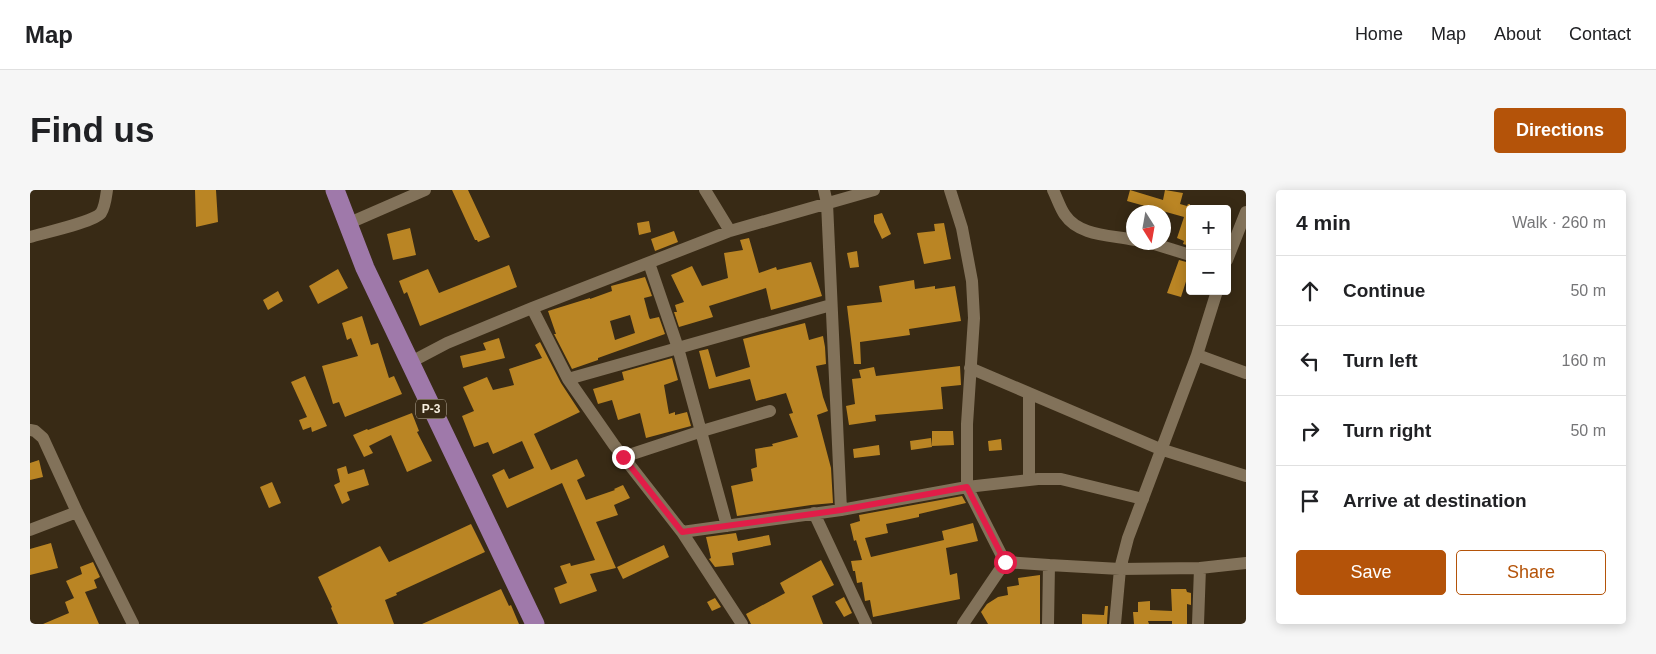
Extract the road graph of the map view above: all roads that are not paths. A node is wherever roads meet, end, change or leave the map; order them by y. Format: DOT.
graph roads {
  1 [pos="107,190"];
  2 [pos="335,190"];
  3 [pos="425,190"];
  4 [pos="705,190"];
  5 [pos="824,190"];
  6 [pos="874,190"];
  7 [pos="950,190"];
  8 [pos="1053,190"];
  9 [pos="827,203"];
  10 [pos="1246,212"];
  11 [pos="347,224"];
  12 [pos="730,231"];
  13 [pos="30,237"];
  14 [pos="1126,238"];
  15 [pos="1171,249"];
  16 [pos="1231,250"];
  17 [pos="1186,254"];
  18 [pos="649,263"];
  19 [pos="1216,295"];
  20 [pos="831,305"];
  21 [pos="532,308"];
  22 [pos="678,348"];
  23 [pos="1197,355"];
  24 [pos="409,363"];
  25 [pos="970,368"];
  26 [pos="1246,373"];
  27 [pos="568,379"];
  28 [pos="1029,393"];
  29 [pos="770,411"];
  30 [pos="30,430"];
  31 [pos="702,431"];
  32 [pos="1160,449"];
  33 [pos="623,457"];
  34 [pos="1246,476"];
  35 [pos="1029,480"];
  36 [pos="967,487"];
  37 [pos="1143,498"];
  38 [pos="841,510"];
  39 [pos="77,512"];
  40 [pos="814,514"];
  41 [pos="727,526"];
  42 [pos="30,530"];
  43 [pos="682,532"];
  44 [pos="1005,562"];
  45 [pos="1246,563"];
  46 [pos="1049,565"];
  47 [pos="1200,568"];
  48 [pos="1120,569"];
  49 [pos="132,624"];
  50 [pos="534,624"];
  51 [pos="742,624"];
  52 [pos="866,624"];
  53 [pos="963,624"];
  54 [pos="1048,624"];
  55 [pos="1115,624"];
  56 [pos="1198,624"];
  1 -- 13 [label="street"];
  2 -- 11 [label="main road, P-3"];
  3 -- 11 [label="street"];
  4 -- 12 [label="street"];
  5 -- 9 [label="street"];
  6 -- 9 [label="street"];
  7 -- 25 [label="street"];
  8 -- 14 [label="street"];
  9 -- 12 [label="street"];
  9 -- 20 [label="street"];
  10 -- 16 [label="street"];
  11 -- 24 [label="main road, P-3"];
  12 -- 18 [label="street"];
  15 -- 17 [label="street"];
  18 -- 21 [label="street"];
  18 -- 22 [label="street"];
  19 -- 23 [label="street"];
  20 -- 22 [label="street"];
  20 -- 38 [label="street"];
  21 -- 24 [label="street"];
  21 -- 27 [label="street"];
  22 -- 27 [label="street"];
  22 -- 31 [label="street"];
  23 -- 26 [label="street"];
  23 -- 32 [label="street"];
  24 -- 50 [label="main road, P-3"];
  25 -- 28 [label="street"];
  25 -- 36 [label="street"];
  27 -- 33 [label="street"];
  28 -- 32 [label="street"];
  28 -- 35 [label="street"];
  29 -- 31 [label="street"];
  30 -- 39 [label="street"];
  31 -- 33 [label="street"];
  31 -- 41 [label="street"];
  32 -- 34 [label="street"];
  32 -- 37 [label="street"];
  33 -- 43 [label="street"];
  35 -- 36 [label="street"];
  35 -- 37 [label="street"];
  36 -- 38 [label="street"];
  36 -- 44 [label="street"];
  37 -- 48 [label="street"];
  38 -- 40 [label="street"];
  39 -- 42 [label="street"];
  39 -- 49 [label="street"];
  40 -- 41 [label="street"];
  40 -- 52 [label="street"];
  41 -- 43 [label="street"];
  43 -- 51 [label="street"];
  44 -- 46 [label="street"];
  44 -- 53 [label="street"];
  45 -- 47 [label="street"];
  46 -- 48 [label="street"];
  46 -- 54 [label="street"];
  47 -- 48 [label="street"];
  47 -- 56 [label="street"];
  48 -- 55 [label="street"];
}
